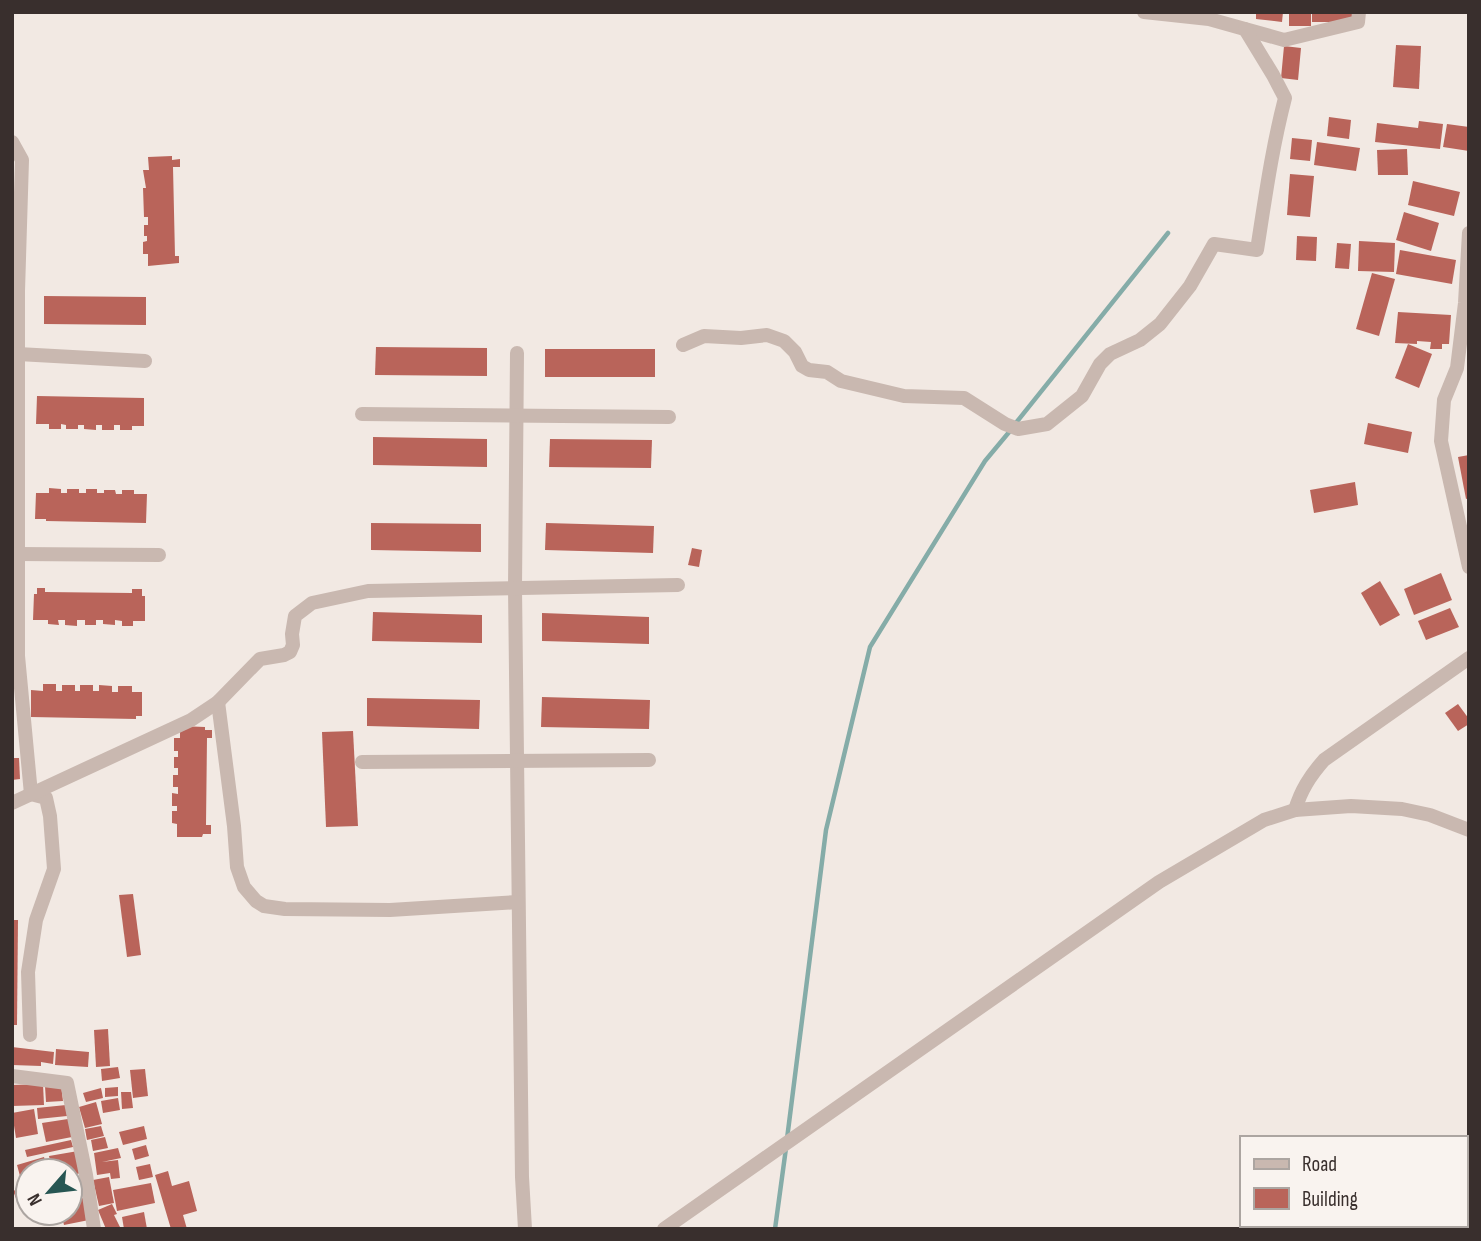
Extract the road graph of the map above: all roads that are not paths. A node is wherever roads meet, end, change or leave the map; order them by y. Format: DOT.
graph roads {
  1 [pos="1144,12"];
  2 [pos="1359,12"];
  3 [pos="1209,16"];
  4 [pos="1245,29"];
  5 [pos="12,142"];
  6 [pos="1469,233"];
  7 [pos="15,291"];
  8 [pos="683,345"];
  9 [pos="517,353"];
  10 [pos="18,354"];
  11 [pos="145,361"];
  12 [pos="1462,371"];
  13 [pos="362,414"];
  14 [pos="516,415"];
  15 [pos="669,417"];
  16 [pos="15,496"];
  17 [pos="1463,518"];
  18 [pos="18,554"];
  19 [pos="159,555"];
  20 [pos="1469,567"];
  21 [pos="678,585"];
  22 [pos="515,588"];
  23 [pos="1469,658"];
  24 [pos="218,702"];
  25 [pos="517,761"];
  26 [pos="649,761"];
  27 [pos="362,762"];
  28 [pos="1301,792"];
  29 [pos="31,794"];
  30 [pos="12,803"];
  31 [pos="1311,809"];
  32 [pos="1295,810"];
  33 [pos="1469,830"];
  34 [pos="518,902"];
  35 [pos="30,1035"];
  36 [pos="12,1076"];
  37 [pos="94,1229"];
  38 [pos="525,1229"];
  39 [pos="664,1229"];
  1 -- 3 [label="street"];
  2 -- 4 [label="street"];
  3 -- 4 [label="street"];
  4 -- 8 [label="street"];
  5 -- 7 [label="street"];
  6 -- 12 [label="street"];
  7 -- 10 [label="street"];
  9 -- 14 [label="street"];
  10 -- 11 [label="street"];
  10 -- 16 [label="street"];
  12 -- 17 [label="street"];
  13 -- 14 [label="street"];
  14 -- 15 [label="street"];
  14 -- 22 [label="street"];
  16 -- 18 [label="street"];
  17 -- 20 [label="street"];
  18 -- 19 [label="street"];
  18 -- 29 [label="street"];
  21 -- 22 [label="street"];
  22 -- 24 [label="street"];
  22 -- 25 [label="street"];
  23 -- 28 [label="street"];
  24 -- 29 [label="street"];
  24 -- 34 [label="street"];
  25 -- 26 [label="street"];
  25 -- 27 [label="street"];
  25 -- 34 [label="street"];
  28 -- 31 [label="street"];
  28 -- 32 [label="street"];
  29 -- 30 [label="street"];
  29 -- 35 [label="street"];
  31 -- 32 [label="street"];
  31 -- 33 [label="street"];
  32 -- 39 [label="street"];
  34 -- 38 [label="street"];
  36 -- 37 [label="street"];
}
